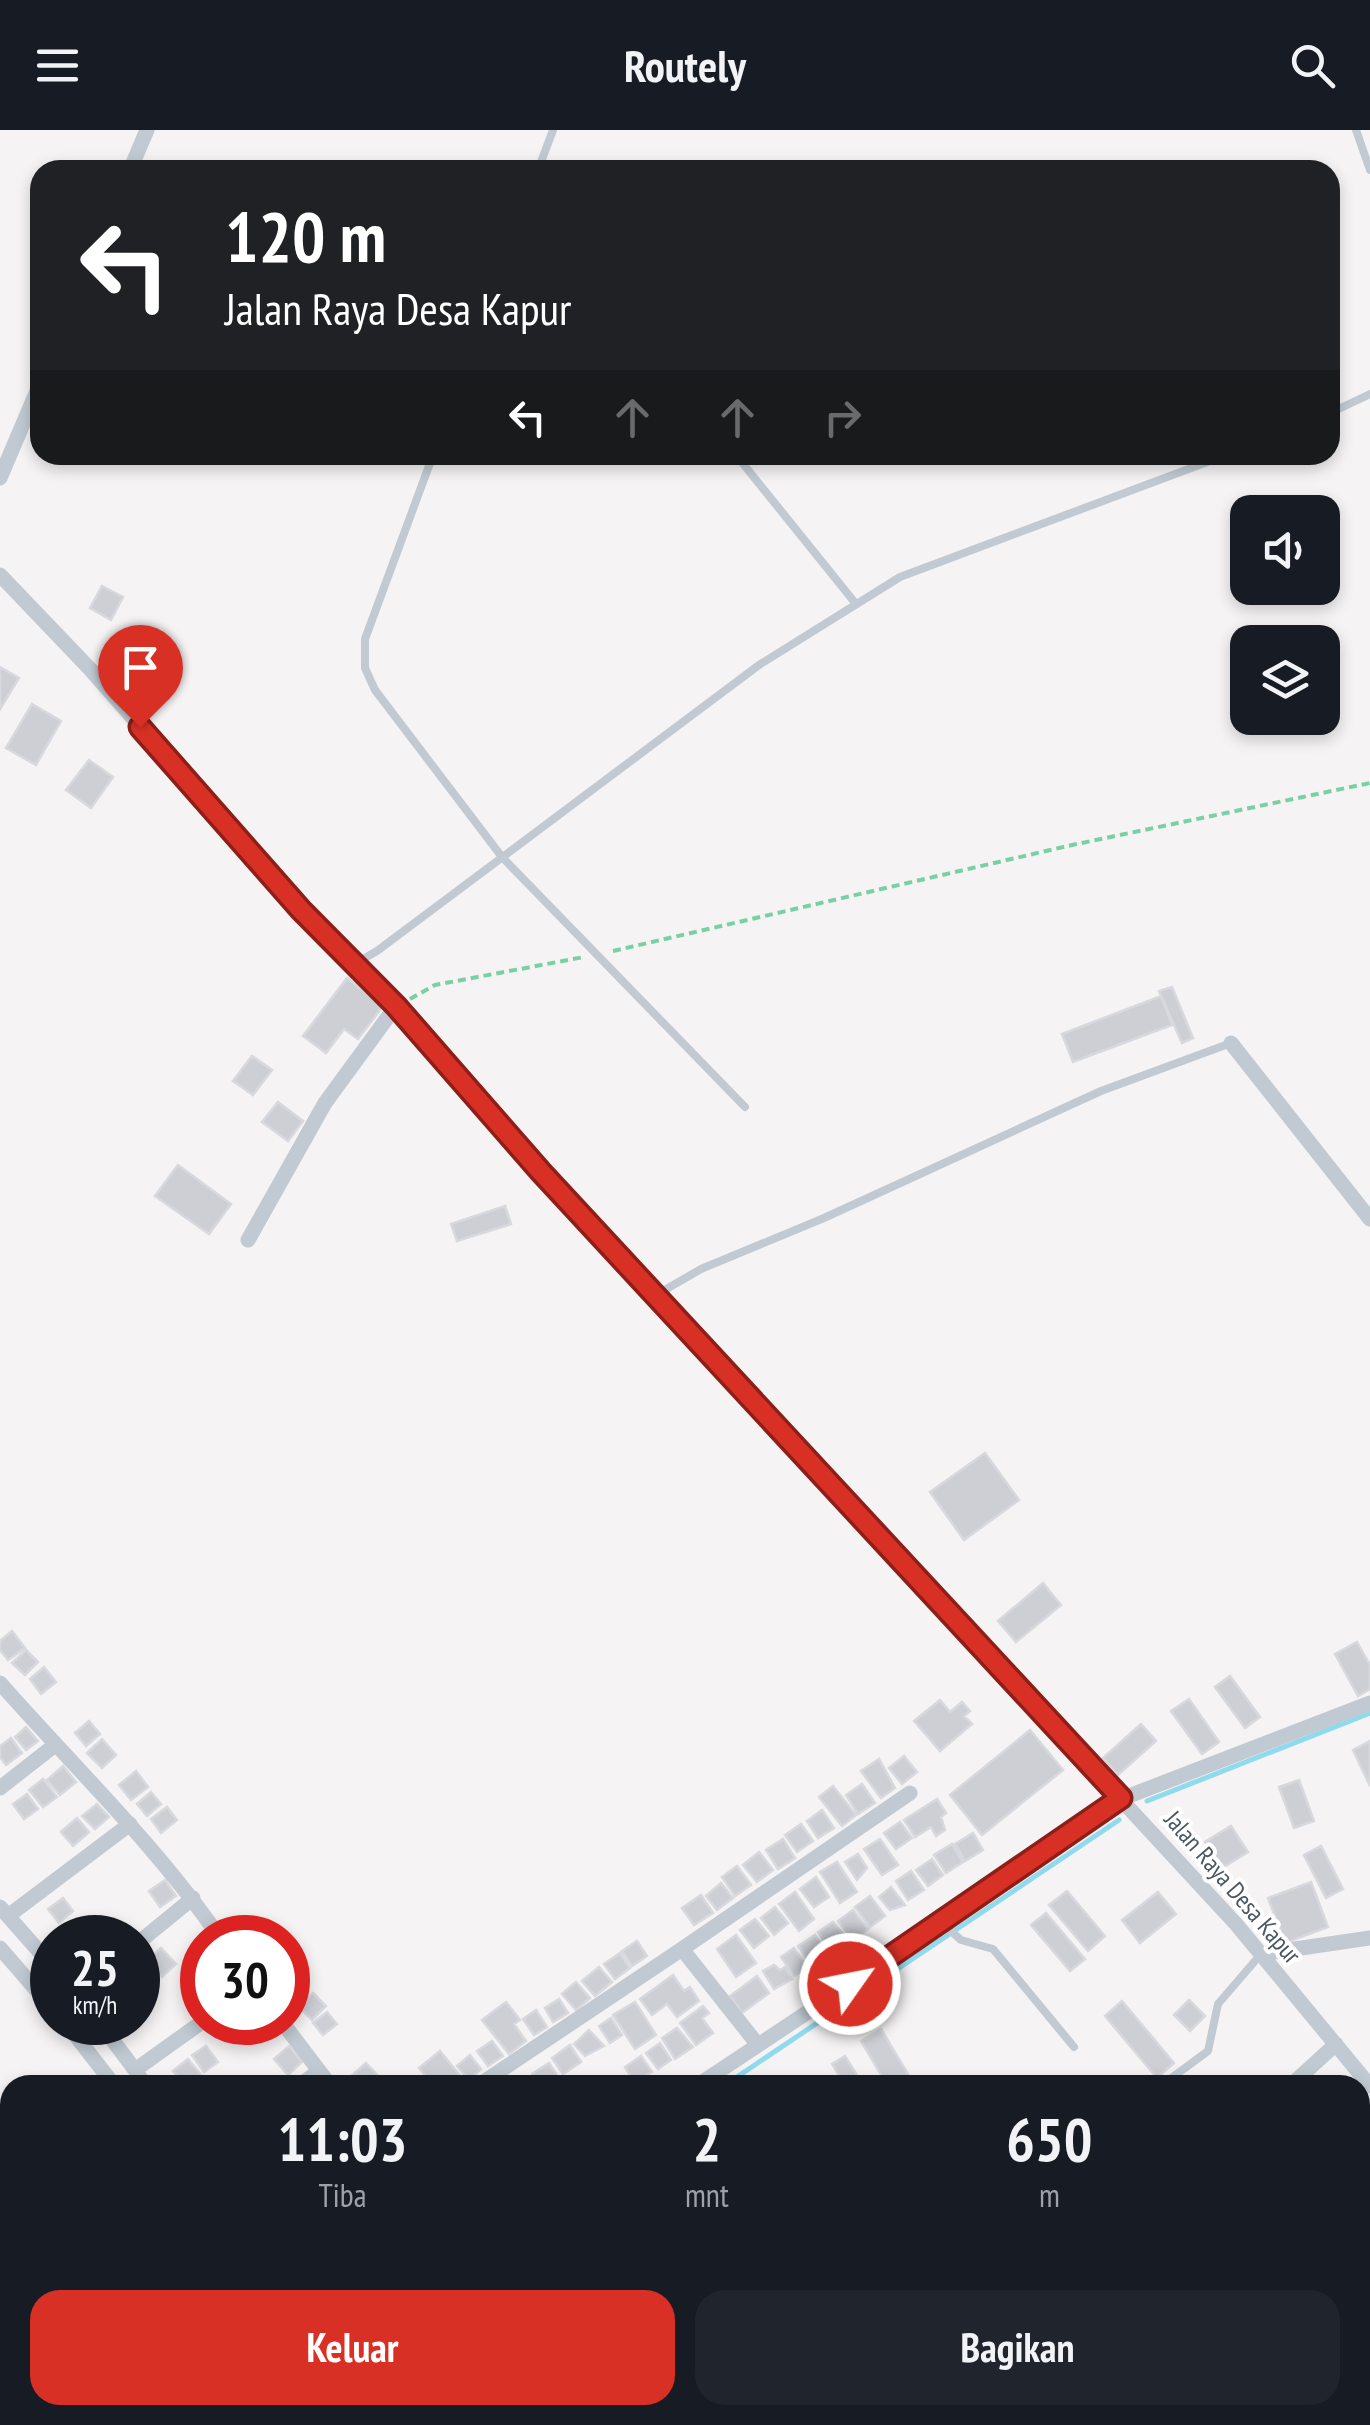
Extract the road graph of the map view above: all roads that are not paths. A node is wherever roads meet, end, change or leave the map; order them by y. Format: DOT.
graph roads {
  1 [pos="147,130"];
  2 [pos="553,130"];
  3 [pos="1356,130"];
  4 [pos="134,160"];
  5 [pos="542,160"];
  6 [pos="1370,170"];
  7 [pos="1370,394"];
  8 [pos="30,408"];
  9 [pos="1340,408"];
  10 [pos="429,465"];
  11 [pos="744,465"];
  12 [pos="1199,465"];
  13 [pos="0,478"];
  14 [pos="0,575"];
  15 [pos="856,604"];
  16 [pos="502,858"];
  17 [pos="355,964"];
  18 [pos="396,1006"];
  19 [pos="1231,1043"];
  20 [pos="745,1107"];
  21 [pos="1370,1219"];
  22 [pos="248,1240"];
  23 [pos="656,1295"];
  24 [pos="0,1683"];
  25 [pos="1370,1703"];
  26 [pos="55,1745"];
  27 [pos="0,1788"];
  28 [pos="910,1794"];
  29 [pos="1121,1798"];
  30 [pos="130,1824"];
  31 [pos="192,1898"];
  32 [pos="4,1911"];
  33 [pos="204,1915"];
  34 [pos="942,1924"];
  35 [pos="160,1925"];
  36 [pos="1370,1938"];
  37 [pos="30,1941"];
  38 [pos="0,1948"];
  39 [pos="682,1949"];
  40 [pos="1262,1954"];
  41 [pos="30,1983"];
  42 [pos="180,2038"];
  43 [pos="1336,2044"];
  44 [pos="83,2045"];
  45 [pos="116,2045"];
  46 [pos="299,2045"];
  47 [pos="758,2045"];
  48 [pos="1074,2047"];
  49 [pos="135,2070"];
  50 [pos="318,2071"];
  51 [pos="106,2075"];
  52 [pos="138,2075"];
  53 [pos="313,2075"];
  54 [pos="321,2075"];
  55 [pos="494,2075"];
  56 [pos="713,2075"];
  57 [pos="1176,2075"];
  58 [pos="1303,2075"];
  59 [pos="1361,2075"];
  1 -- 4 [label="street"];
  2 -- 5 [label="lane"];
  3 -- 6 [label="lane"];
  7 -- 9 [label="lane"];
  8 -- 13 [label="street"];
  10 -- 16 [label="lane"];
  11 -- 15 [label="lane"];
  12 -- 15 [label="lane"];
  14 -- 17 [label="street, Jalan Raya Desa Kapur"];
  15 -- 16 [label="lane"];
  16 -- 17 [label="lane"];
  16 -- 20 [label="lane"];
  17 -- 18 [label="street, Jalan Raya Desa Kapur"];
  18 -- 22 [label="street"];
  18 -- 23 [label="street, Jalan Raya Desa Kapur"];
  19 -- 21 [label="street"];
  19 -- 23 [label="lane"];
  23 -- 29 [label="street, Jalan Raya Desa Kapur"];
  24 -- 26 [label="street"];
  25 -- 29 [label="street"];
  26 -- 27 [label="street"];
  26 -- 30 [label="street"];
  28 -- 39 [label="street"];
  29 -- 34 [label="street"];
  29 -- 40 [label="street, Jalan Raya Desa Kapur"];
  30 -- 31 [label="street"];
  30 -- 32 [label="street"];
  31 -- 33 [label="street"];
  31 -- 35 [label="street"];
  32 -- 37 [label="street"];
  34 -- 47 [label="street"];
  34 -- 48 [label="lane"];
  36 -- 40 [label="street"];
  38 -- 41 [label="street"];
  39 -- 47 [label="street"];
  39 -- 55 [label="street"];
  40 -- 43 [label="street, Jalan Raya Desa Kapur"];
  40 -- 57 [label="lane"];
  42 -- 49 [label="street"];
  43 -- 58 [label="street"];
  43 -- 59 [label="street, Jalan Raya Desa Kapur"];
  44 -- 51 [label="street"];
  45 -- 49 [label="street"];
  46 -- 50 [label="street"];
  47 -- 56 [label="street"];
  49 -- 52 [label="street"];
  50 -- 53 [label="street"];
  50 -- 54 [label="street"];
}
